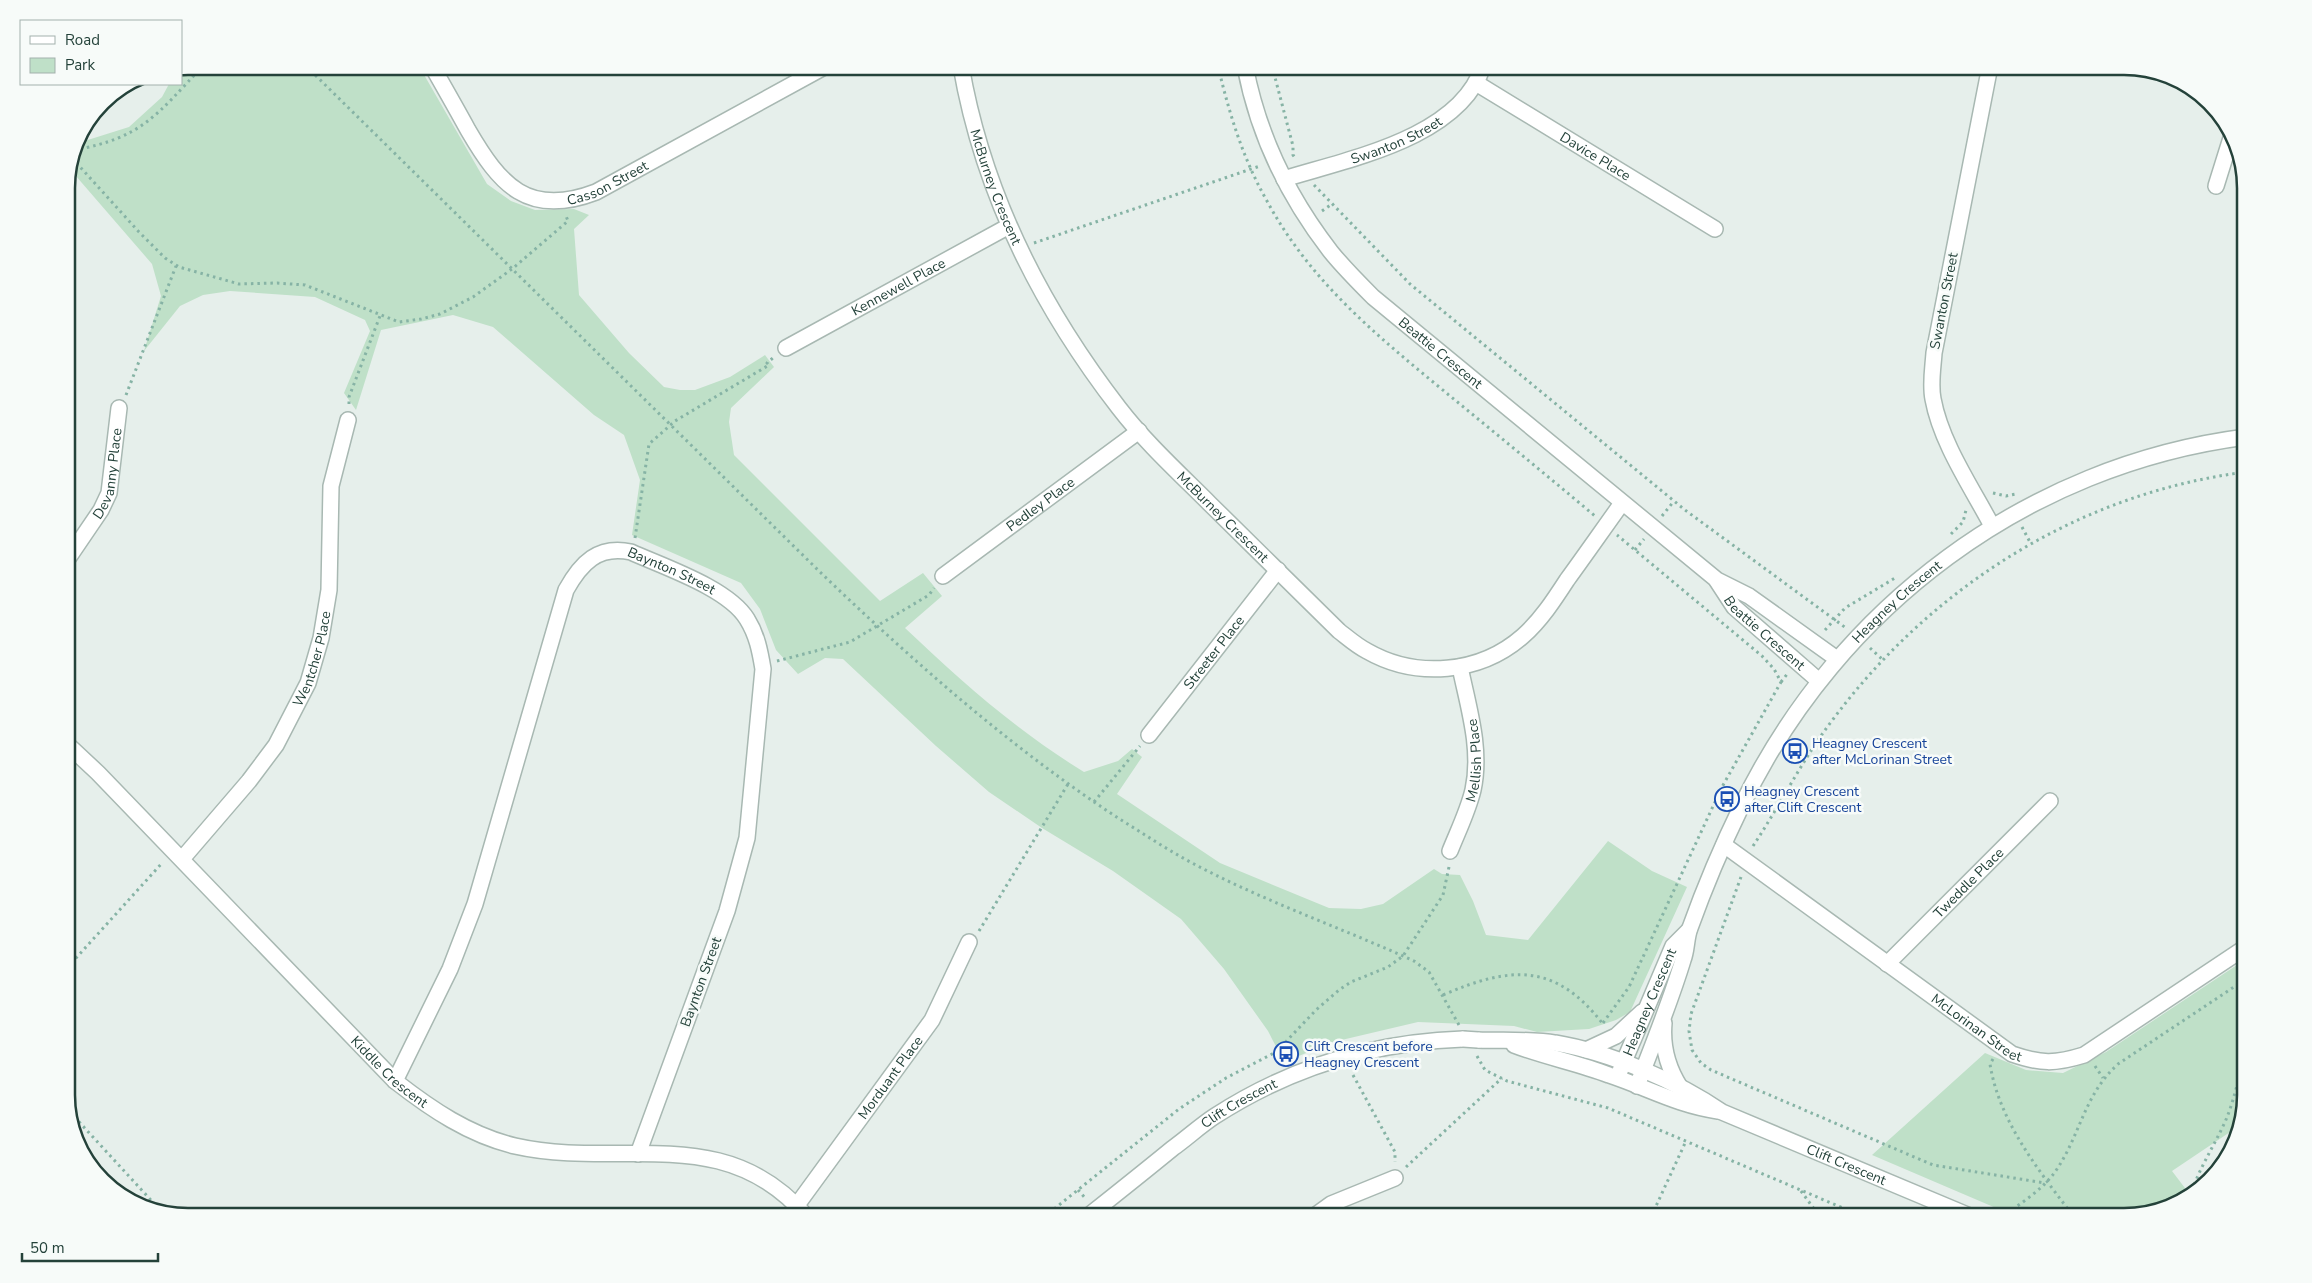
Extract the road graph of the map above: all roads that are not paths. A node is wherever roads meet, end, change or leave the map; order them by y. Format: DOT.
graph roads {
  1 [pos="437,75"];
  2 [pos="810,75"];
  3 [pos="963,75"];
  4 [pos="1248,75"];
  5 [pos="1480,75"];
  6 [pos="1988,75"];
  7 [pos="1476,83"];
  8 [pos="2228,146"];
  9 [pos="1284,180"];
  10 [pos="2216,186"];
  11 [pos="1009,226"];
  12 [pos="1715,229"];
  13 [pos="786,348"];
  14 [pos="119,408"];
  15 [pos="348,420"];
  16 [pos="1139,431"];
  17 [pos="2237,439"];
  18 [pos="1622,503"];
  19 [pos="1992,526"];
  20 [pos="75,547"];
  21 [pos="1278,570"];
  22 [pos="943,576"];
  23 [pos="1717,580"];
  24 [pos="1836,659"];
  25 [pos="1460,667"];
  26 [pos="1819,681"];
  27 [pos="1149,735"];
  28 [pos="75,752"];
  29 [pos="2050,801"];
  30 [pos="1724,846"];
  31 [pos="1450,851"];
  32 [pos="178,854"];
  33 [pos="1689,930"];
  34 [pos="969,942"];
  35 [pos="2237,953"];
  36 [pos="1887,964"];
  37 [pos="1648,1004"];
  38 [pos="1665,1011"];
  39 [pos="1508,1042"];
  40 [pos="1586,1050"];
  41 [pos="1624,1064"];
  42 [pos="1642,1071"];
  43 [pos="1618,1078"];
  44 [pos="395,1081"];
  45 [pos="1636,1086"];
  46 [pos="1680,1086"];
  47 [pos="1722,1112"];
  48 [pos="638,1154"];
  49 [pos="1395,1178"];
  50 [pos="798,1208"];
  51 [pos="804,1208"];
  52 [pos="1098,1208"];
  53 [pos="1325,1208"];
  54 [pos="1951,1208"];
  1 -- 2 [label="street, Casson Street"];
  3 -- 11 [label="street, McBurney Crescent"];
  4 -- 9 [label="street, Beattie Crescent"];
  5 -- 7 [label="street, Swanton Street"];
  6 -- 19 [label="street, Swanton Street"];
  7 -- 9 [label="street, Swanton Street"];
  7 -- 12 [label="street, Davice Place"];
  8 -- 10 [label="street"];
  9 -- 18 [label="street, Beattie Crescent"];
  11 -- 13 [label="street, Kennewell Place"];
  11 -- 16 [label="street, McBurney Crescent"];
  14 -- 20 [label="street, Devanny Place"];
  15 -- 32 [label="street, Wentcher Place"];
  16 -- 21 [label="street, McBurney Crescent"];
  16 -- 22 [label="street, Pedley Place"];
  17 -- 19 [label="street, Heagney Crescent"];
  18 -- 23 [label="street, Beattie Crescent"];
  18 -- 25 [label="street, McBurney Crescent"];
  19 -- 24 [label="street, Heagney Crescent"];
  21 -- 25 [label="street, McBurney Crescent"];
  21 -- 27 [label="street, Streeter Place"];
  23 -- 24 [label="street, Beattie Crescent"];
  23 -- 26 [label="street, Beattie Crescent"];
  24 -- 26 [label="street, Heagney Crescent"];
  25 -- 31 [label="street, Mellish Place"];
  26 -- 30 [label="street, Heagney Crescent"];
  28 -- 32 [label="street, Kiddle Crescent"];
  29 -- 36 [label="street, Tweddle Place"];
  30 -- 33 [label="street, Heagney Crescent"];
  30 -- 36 [label="street, McLorinan Street"];
  32 -- 44 [label="street, Kiddle Crescent"];
  33 -- 37 [label="street, Heagney Crescent"];
  33 -- 38 [label="street, Heagney Crescent"];
  34 -- 51 [label="street, Morduant Place"];
  35 -- 36 [label="street, McLorinan Street"];
  37 -- 40 [label="street"];
  37 -- 41 [label="street, Heagney Crescent"];
  38 -- 42 [label="street, Heagney Crescent"];
  38 -- 46 [label="street"];
  39 -- 40 [label="street, Clift Crescent"];
  39 -- 43 [label="street, Clift Crescent"];
  39 -- 52 [label="street, Clift Crescent"];
  40 -- 41 [label="street, Clift Crescent"];
  41 -- 42 [label="street, Clift Crescent"];
  41 -- 43 [label="street, Heagney Crescent"];
  42 -- 45 [label="street, Heagney Crescent"];
  42 -- 46 [label="street, Clift Crescent"];
  43 -- 45 [label="street, Clift Crescent"];
  44 -- 48 [label="street, Kiddle Crescent"];
  44 -- 48 [label="street, Baynton Street"];
  45 -- 47 [label="street, Clift Crescent"];
  46 -- 47 [label="street, Clift Crescent"];
  47 -- 54 [label="street, Clift Crescent"];
  48 -- 50 [label="street, Kiddle Crescent"];
  49 -- 53 [label="street"];
}
